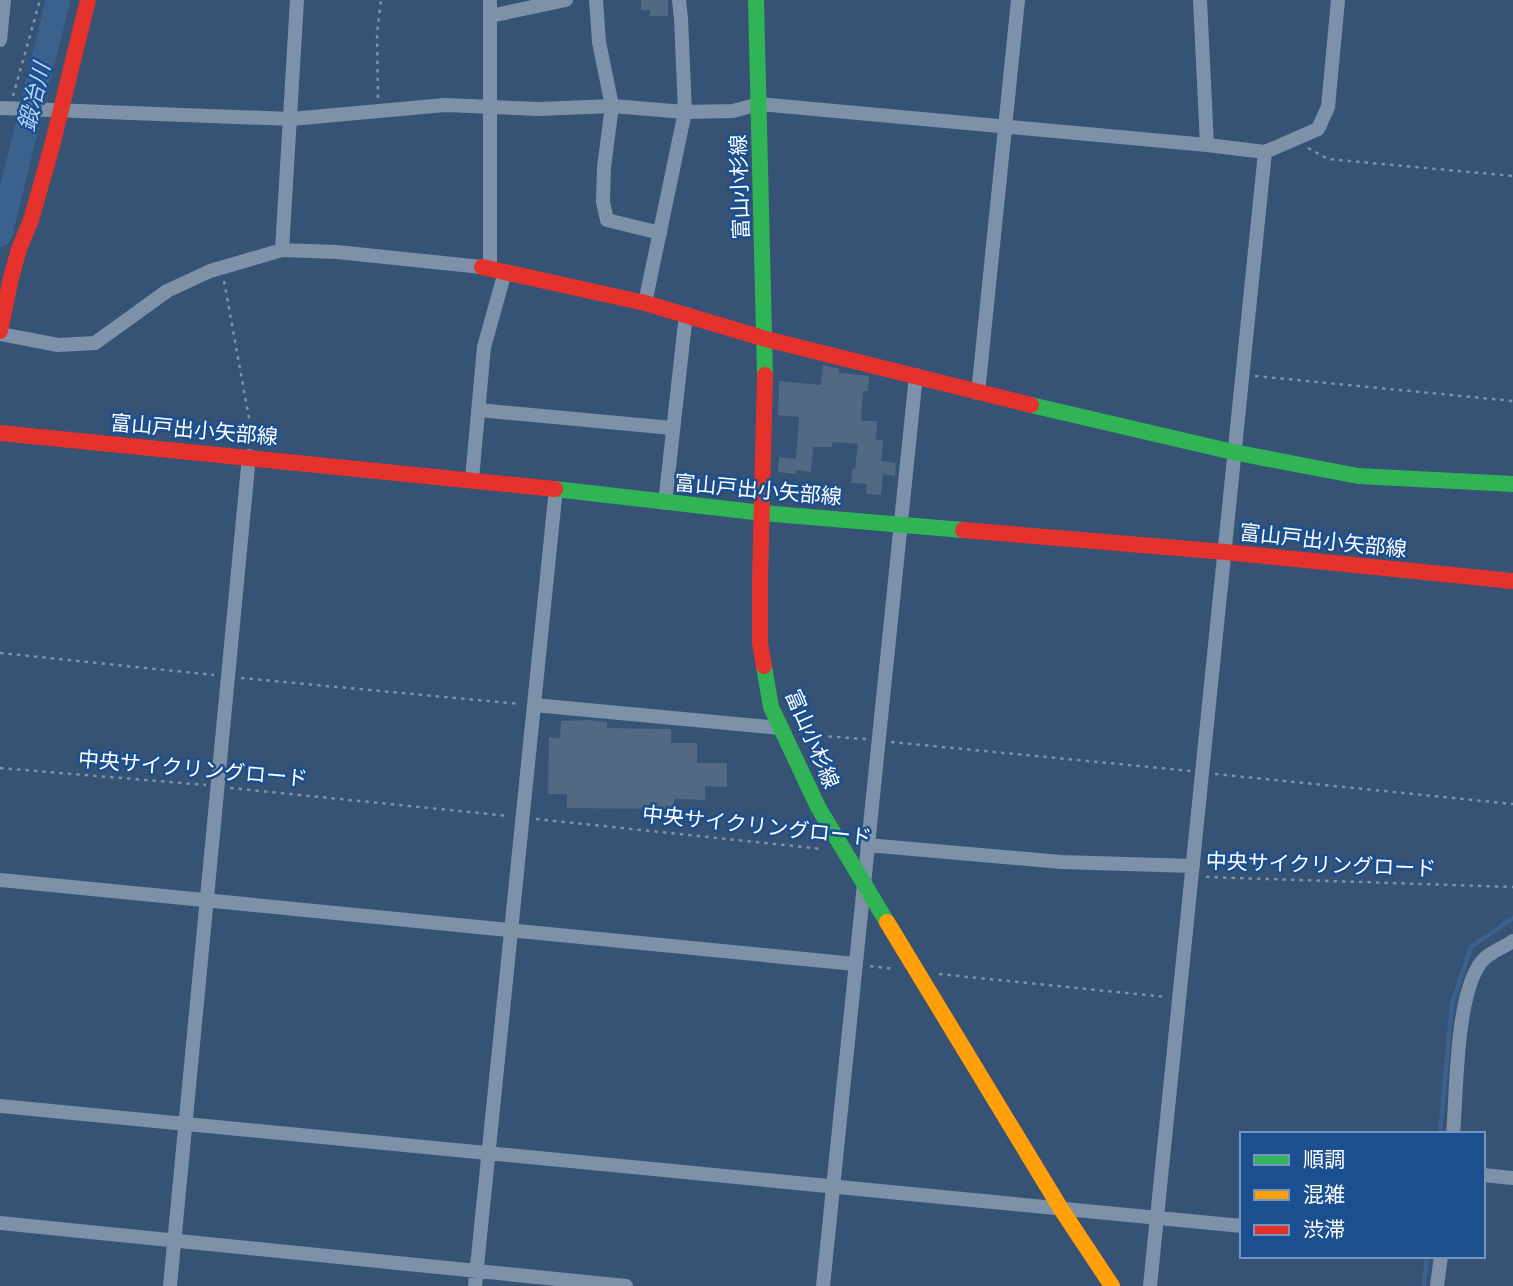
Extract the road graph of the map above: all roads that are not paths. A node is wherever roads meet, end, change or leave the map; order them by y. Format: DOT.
graph roads {
  1 [pos="4,0"];
  2 [pos="88,0"];
  3 [pos="297,0"];
  4 [pos="490,0"];
  5 [pos="566,0"];
  6 [pos="596,0"];
  7 [pos="678,0"];
  8 [pos="756,0"];
  9 [pos="1018,0"];
  10 [pos="1200,0"];
  11 [pos="1338,0"];
  12 [pos="490,16"];
  13 [pos="0,40"];
  14 [pos="759,104"];
  15 [pos="612,106"];
  16 [pos="488,107"];
  17 [pos="8,109"];
  18 [pos="54,112"];
  19 [pos="685,112"];
  20 [pos="291,119"];
  21 [pos="1005,126"];
  22 [pos="1207,145"];
  23 [pos="1265,152"];
  24 [pos="660,233"];
  25 [pos="282,250"];
  26 [pos="492,269"];
  27 [pos="645,303"];
  28 [pos="685,314"];
  29 [pos="0,333"];
  30 [pos="766,339"];
  31 [pos="916,375"];
  32 [pos="978,393"];
  33 [pos="478,410"];
  34 [pos="672,428"];
  35 [pos="0,433"];
  36 [pos="1233,452"];
  37 [pos="252,456"];
  38 [pos="472,479"];
  39 [pos="1513,484"];
  40 [pos="556,488"];
  41 [pos="665,503"];
  42 [pos="763,513"];
  43 [pos="900,524"];
  44 [pos="1226,552"];
  45 [pos="1513,581"];
  46 [pos="534,705"];
  47 [pos="782,731"];
  48 [pos="867,845"];
  49 [pos="1193,871"];
  50 [pos="0,880"];
  51 [pos="863,882"];
  52 [pos="208,901"];
  53 [pos="511,931"];
  54 [pos="1511,943"];
  55 [pos="855,964"];
  56 [pos="0,1107"];
  57 [pos="187,1124"];
  58 [pos="1453,1132"];
  59 [pos="488,1154"];
  60 [pos="1485,1175"];
  61 [pos="1513,1178"];
  62 [pos="833,1187"];
  63 [pos="1061,1209"];
  64 [pos="1157,1218"];
  65 [pos="0,1223"];
  66 [pos="1240,1227"];
  67 [pos="174,1240"];
  68 [pos="1441,1258"];
  69 [pos="476,1271"];
  70 [pos="170,1286"];
  71 [pos="474,1286"];
  72 [pos="626,1286"];
  73 [pos="823,1286"];
  74 [pos="1112,1286"];
  75 [pos="1150,1286"];
  76 [pos="1437,1286"];
  1 -- 13 [label="street"];
  2 -- 18 [label="main road"];
  3 -- 20 [label="street"];
  4 -- 12 [label="street"];
  5 -- 12 [label="street"];
  6 -- 15 [label="street"];
  7 -- 19 [label="street"];
  8 -- 14 [label="main road, 富山小杉線"];
  9 -- 21 [label="street"];
  10 -- 22 [label="street"];
  11 -- 23 [label="street"];
  12 -- 16 [label="street"];
  14 -- 19 [label="street"];
  14 -- 21 [label="street"];
  14 -- 30 [label="main road, 富山小杉線"];
  15 -- 16 [label="street"];
  15 -- 19 [label="street"];
  15 -- 24 [label="street"];
  16 -- 20 [label="street"];
  16 -- 26 [label="street"];
  17 -- 18 [label="street"];
  18 -- 20 [label="street"];
  18 -- 29 [label="main road"];
  19 -- 24 [label="street"];
  20 -- 25 [label="street"];
  21 -- 22 [label="street"];
  21 -- 32 [label="street"];
  22 -- 23 [label="street"];
  23 -- 36 [label="street"];
  24 -- 27 [label="street"];
  25 -- 26 [label="street"];
  25 -- 29 [label="street"];
  26 -- 27 [label="main road"];
  26 -- 33 [label="street"];
  27 -- 28 [label="main road"];
  28 -- 30 [label="main road"];
  28 -- 34 [label="street"];
  30 -- 31 [label="main road"];
  30 -- 42 [label="main road, 富山小杉線"];
  31 -- 32 [label="main road"];
  31 -- 43 [label="street"];
  32 -- 36 [label="main road"];
  33 -- 34 [label="street"];
  33 -- 38 [label="street"];
  34 -- 41 [label="street"];
  35 -- 37 [label="main road, 富山戸出小矢部線"];
  36 -- 39 [label="main road"];
  36 -- 44 [label="street"];
  37 -- 38 [label="main road, 富山戸出小矢部線"];
  37 -- 52 [label="street"];
  38 -- 40 [label="main road, 富山戸出小矢部線"];
  40 -- 41 [label="main road, 富山戸出小矢部線"];
  40 -- 46 [label="street"];
  41 -- 42 [label="main road, 富山戸出小矢部線"];
  42 -- 43 [label="main road, 富山戸出小矢部線"];
  42 -- 47 [label="main road, 富山小杉線"];
  43 -- 44 [label="main road, 富山戸出小矢部線"];
  43 -- 48 [label="street"];
  44 -- 45 [label="main road, 富山戸出小矢部線"];
  44 -- 49 [label="street"];
  46 -- 47 [label="street"];
  46 -- 53 [label="street"];
  47 -- 51 [label="main road, 富山小杉線"];
  48 -- 49 [label="street"];
  48 -- 51 [label="street"];
  49 -- 64 [label="street"];
  50 -- 52 [label="street"];
  51 -- 55 [label="street"];
  51 -- 63 [label="main road, 富山小杉線"];
  52 -- 53 [label="street"];
  52 -- 57 [label="street"];
  53 -- 55 [label="street"];
  53 -- 59 [label="street"];
  54 -- 58 [label="street"];
  55 -- 62 [label="street"];
  56 -- 57 [label="street"];
  57 -- 59 [label="street"];
  57 -- 67 [label="street"];
  59 -- 62 [label="street"];
  59 -- 69 [label="street"];
  60 -- 61 [label="street"];
  62 -- 63 [label="street"];
  62 -- 73 [label="street"];
  63 -- 64 [label="street"];
  63 -- 74 [label="main road, 富山小杉線"];
  64 -- 66 [label="street"];
  64 -- 75 [label="street"];
  65 -- 67 [label="street"];
  67 -- 69 [label="street"];
  67 -- 70 [label="street"];
  68 -- 76 [label="street"];
  69 -- 71 [label="street"];
  69 -- 72 [label="street"];
}
